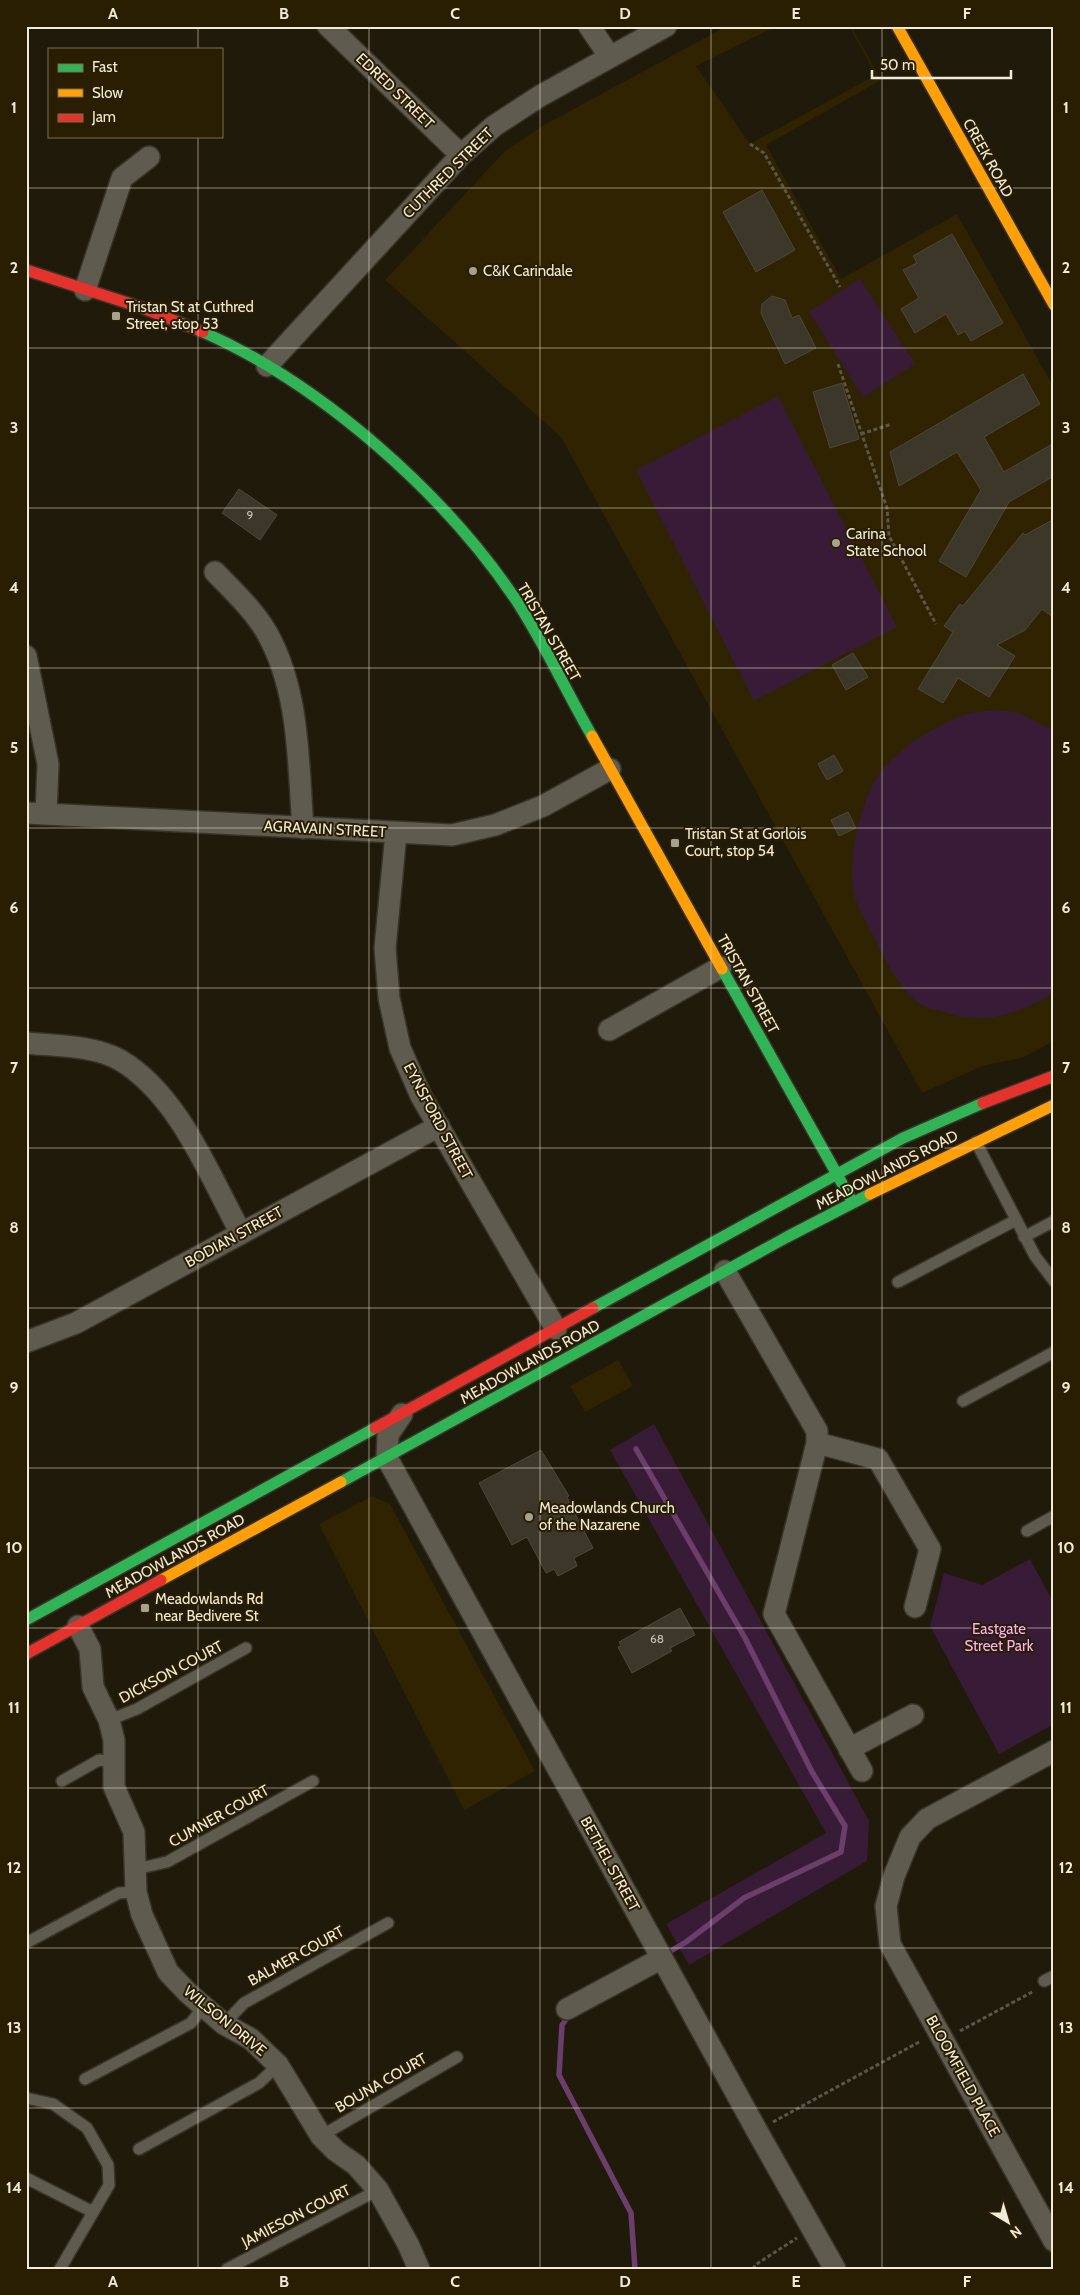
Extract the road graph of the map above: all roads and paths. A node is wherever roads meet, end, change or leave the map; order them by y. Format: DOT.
graph roads {
  1 [pos="328,26"];
  2 [pos="589,26"];
  3 [pos="666,26"];
  4 [pos="897,26"];
  5 [pos="610,57"];
  6 [pos="750,144"];
  7 [pos="461,155"];
  8 [pos="149,157"];
  9 [pos="26,270"];
  10 [pos="840,287"];
  11 [pos="85,290"];
  12 [pos="1054,304"];
  13 [pos="838,364"];
  14 [pos="267,366"];
  15 [pos="892,424"];
  16 [pos="861,437"];
  17 [pos="214,572"];
  18 [pos="936,624"];
  19 [pos="26,656"];
  20 [pos="610,769"];
  21 [pos="36,813"];
  22 [pos="303,828"];
  23 [pos="396,833"];
  24 [pos="721,967"];
  25 [pos="609,1030"];
  26 [pos="35,1043"];
  27 [pos="26,1061"];
  28 [pos="1054,1076"];
  29 [pos="1054,1105"];
  30 [pos="439,1126"];
  31 [pos="976,1142"];
  32 [pos="838,1175"];
  33 [pos="853,1203"];
  34 [pos="1016,1220"];
  35 [pos="1054,1221"];
  36 [pos="241,1233"];
  37 [pos="1024,1237"];
  38 [pos="725,1271"];
  39 [pos="898,1282"];
  40 [pos="1054,1282"];
  41 [pos="556,1329"];
  42 [pos="26,1342"];
  43 [pos="1054,1352"];
  44 [pos="963,1401"];
  45 [pos="402,1414"];
  46 [pos="817,1443"];
  47 [pos="387,1458"];
  48 [pos="215,1516"];
  49 [pos="1054,1516"];
  50 [pos="1027,1531"];
  51 [pos="915,1607"];
  52 [pos="26,1620"];
  53 [pos="78,1626"];
  54 [pos="246,1648"];
  55 [pos="26,1654"];
  56 [pos="913,1715"];
  57 [pos="109,1720"];
  58 [pos="849,1749"];
  59 [pos="1054,1751"];
  60 [pos="112,1762"];
  61 [pos="862,1771"];
  62 [pos="62,1781"];
  63 [pos="313,1781"];
  64 [pos="136,1869"];
  65 [pos="136,1892"];
  66 [pos="388,1922"];
  67 [pos="26,1943"];
  68 [pos="666,1965"];
  69 [pos="1049,1979"];
  70 [pos="204,2006"];
  71 [pos="567,2009"];
  72 [pos="224,2024"];
  73 [pos="944,2040"];
  74 [pos="457,2057"];
  75 [pos="278,2065"];
  76 [pos="84,2079"];
  77 [pos="26,2098"];
  78 [pos="757,2131"];
  79 [pos="321,2136"];
  80 [pos="139,2149"];
  81 [pos="26,2178"];
  82 [pos="378,2190"];
  83 [pos="93,2212"];
  84 [pos="813,2229"];
  85 [pos="1054,2240"];
  86 [pos="60,2269"];
  87 [pos="227,2269"];
  88 [pos="419,2269"];
  89 [pos="753,2269"];
  90 [pos="835,2269"];
  1 -- 7 [label="street, EDRED STREET"];
  2 -- 5 [label="street"];
  3 -- 5 [label="street, CUTHRED STREET"];
  4 -- 12 [label="main road, CREEK ROAD"];
  5 -- 7 [label="street, CUTHRED STREET"];
  6 -- 10 [label="path"];
  7 -- 14 [label="street, CUTHRED STREET"];
  8 -- 11 [label="street"];
  9 -- 11 [label="main road, TRISTAN STREET"];
  11 -- 14 [label="main road, TRISTAN STREET"];
  13 -- 16 [label="path"];
  14 -- 20 [label="main road, TRISTAN STREET"];
  15 -- 16 [label="path"];
  16 -- 18 [label="path"];
  17 -- 22 [label="street"];
  19 -- 21 [label="street"];
  20 -- 23 [label="street, AGRAVAIN STREET"];
  20 -- 24 [label="main road, TRISTAN STREET"];
  21 -- 22 [label="street, AGRAVAIN STREET"];
  22 -- 23 [label="street, AGRAVAIN STREET"];
  23 -- 30 [label="street, EYNSFORD STREET"];
  24 -- 25 [label="street"];
  24 -- 32 [label="main road, TRISTAN STREET"];
  26 -- 27 [label="street"];
  26 -- 36 [label="street"];
  28 -- 32 [label="main road, MEADOWLANDS ROAD"];
  29 -- 31 [label="main road, MEADOWLANDS ROAD"];
  30 -- 36 [label="street, BODIAN STREET"];
  30 -- 41 [label="street, EYNSFORD STREET"];
  31 -- 33 [label="main road, MEADOWLANDS ROAD"];
  31 -- 34 [label="lane"];
  32 -- 33 [label="main road, TRISTAN STREET"];
  32 -- 41 [label="main road, MEADOWLANDS ROAD"];
  33 -- 38 [label="main road, MEADOWLANDS ROAD"];
  34 -- 37 [label="lane"];
  34 -- 39 [label="lane"];
  35 -- 37 [label="lane"];
  36 -- 42 [label="street, BODIAN STREET"];
  37 -- 40 [label="lane"];
  38 -- 46 [label="street"];
  38 -- 47 [label="main road, MEADOWLANDS ROAD"];
  41 -- 45 [label="main road, MEADOWLANDS ROAD"];
  43 -- 44 [label="lane"];
  45 -- 47 [label="street"];
  45 -- 48 [label="main road, MEADOWLANDS ROAD"];
  46 -- 51 [label="street"];
  46 -- 58 [label="street"];
  47 -- 48 [label="street"];
  47 -- 53 [label="main road, MEADOWLANDS ROAD"];
  47 -- 68 [label="street, BETHEL STREET"];
  48 -- 52 [label="main road, MEADOWLANDS ROAD"];
  49 -- 50 [label="lane"];
  53 -- 55 [label="main road, MEADOWLANDS ROAD"];
  53 -- 57 [label="street, WILSON DRIVE"];
  54 -- 57 [label="lane, DICKSON COURT"];
  56 -- 58 [label="street"];
  57 -- 60 [label="street, WILSON DRIVE"];
  58 -- 61 [label="street"];
  59 -- 73 [label="street, BLOOMFIELD PLACE"];
  60 -- 62 [label="lane"];
  60 -- 64 [label="street, WILSON DRIVE"];
  63 -- 64 [label="lane, CUMNER COURT"];
  64 -- 65 [label="street, WILSON DRIVE"];
  65 -- 67 [label="lane"];
  65 -- 70 [label="street, WILSON DRIVE"];
  66 -- 72 [label="lane, BALMER COURT"];
  68 -- 71 [label="street"];
  68 -- 78 [label="street, BETHEL STREET"];
  69 -- 73 [label="path"];
  70 -- 72 [label="street, WILSON DRIVE"];
  70 -- 76 [label="lane"];
  72 -- 75 [label="street, WILSON DRIVE"];
  73 -- 78 [label="path"];
  73 -- 85 [label="street, BLOOMFIELD PLACE"];
  74 -- 79 [label="lane, BOUNA COURT"];
  75 -- 79 [label="street, WILSON DRIVE"];
  75 -- 80 [label="lane"];
  77 -- 83 [label="lane"];
  78 -- 84 [label="street, BETHEL STREET"];
  79 -- 82 [label="street, WILSON DRIVE"];
  81 -- 83 [label="lane"];
  82 -- 87 [label="lane, JAMIESON COURT"];
  82 -- 88 [label="street, WILSON DRIVE"];
  83 -- 86 [label="lane"];
  84 -- 89 [label="path"];
  84 -- 90 [label="street, BETHEL STREET"];
}
